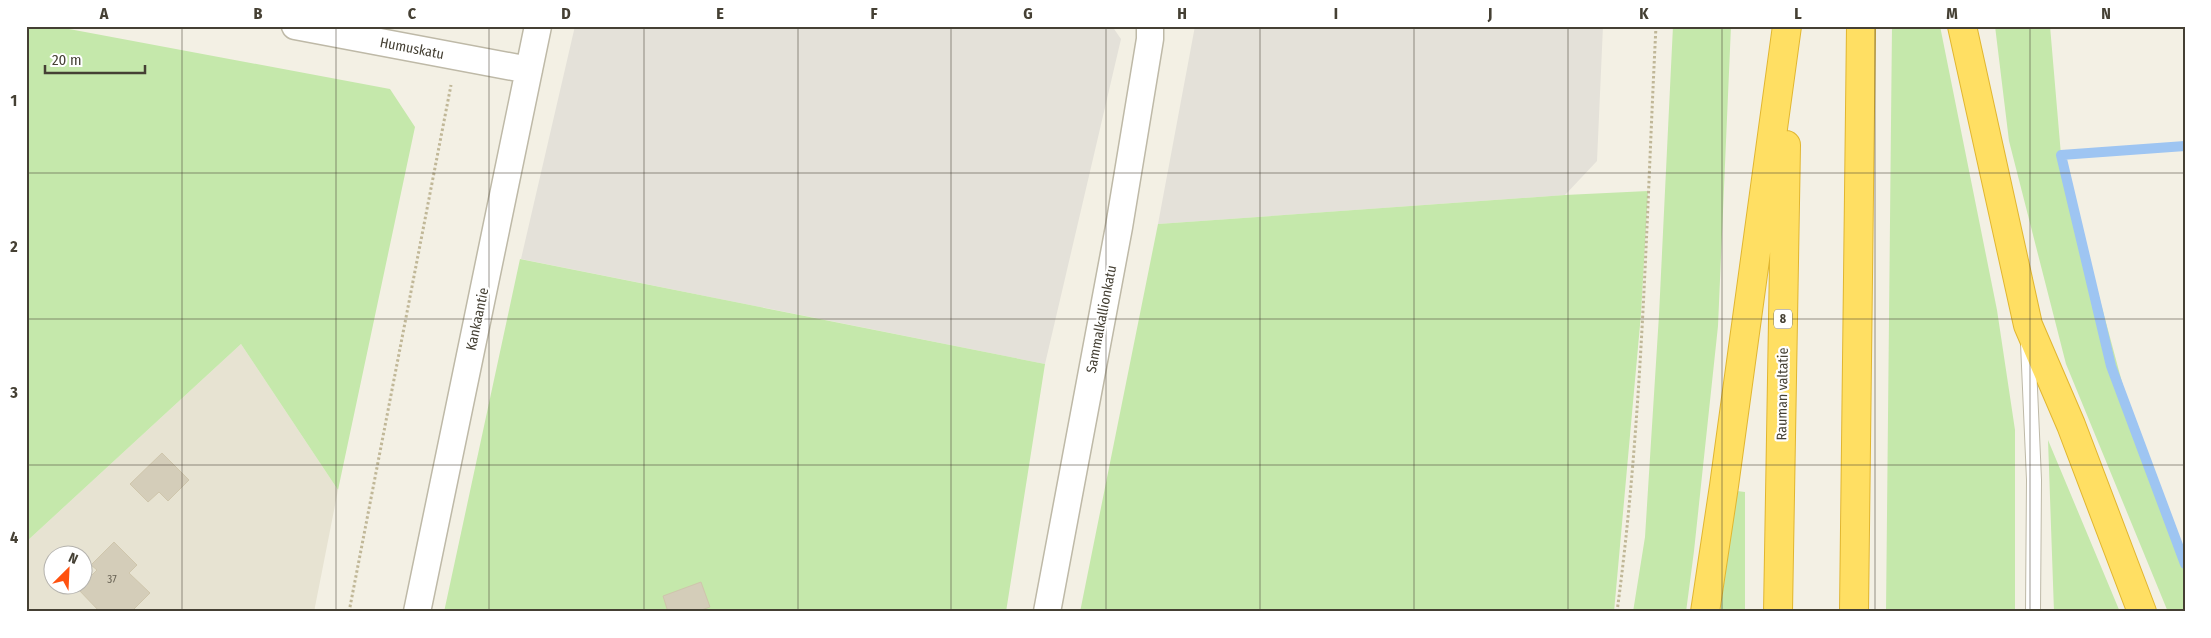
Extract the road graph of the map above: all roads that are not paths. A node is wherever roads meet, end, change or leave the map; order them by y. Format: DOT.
graph roads {
  1 [pos="295,26"];
  2 [pos="538,26"];
  3 [pos="1150,26"];
  4 [pos="1787,26"];
  5 [pos="1862,26"];
  6 [pos="1962,26"];
  7 [pos="529,70"];
  8 [pos="2028,325"];
  9 [pos="417,612"];
  10 [pos="1047,612"];
  11 [pos="1705,612"];
  12 [pos="1778,612"];
  13 [pos="1854,612"];
  14 [pos="2033,612"];
  15 [pos="2142,612"];
  1 -- 7 [label="street, Humuskatu"];
  2 -- 7 [label="street, Kankaantie"];
  3 -- 10 [label="street, Sammalkallionkatu"];
  4 -- 11 [label="highway"];
  4 -- 12 [label="highway, Rauman valtatie / 8"];
  5 -- 13 [label="highway"];
  6 -- 8 [label="highway"];
  7 -- 9 [label="street, Kankaantie"];
  8 -- 14 [label="lane"];
  8 -- 15 [label="highway"];
}
